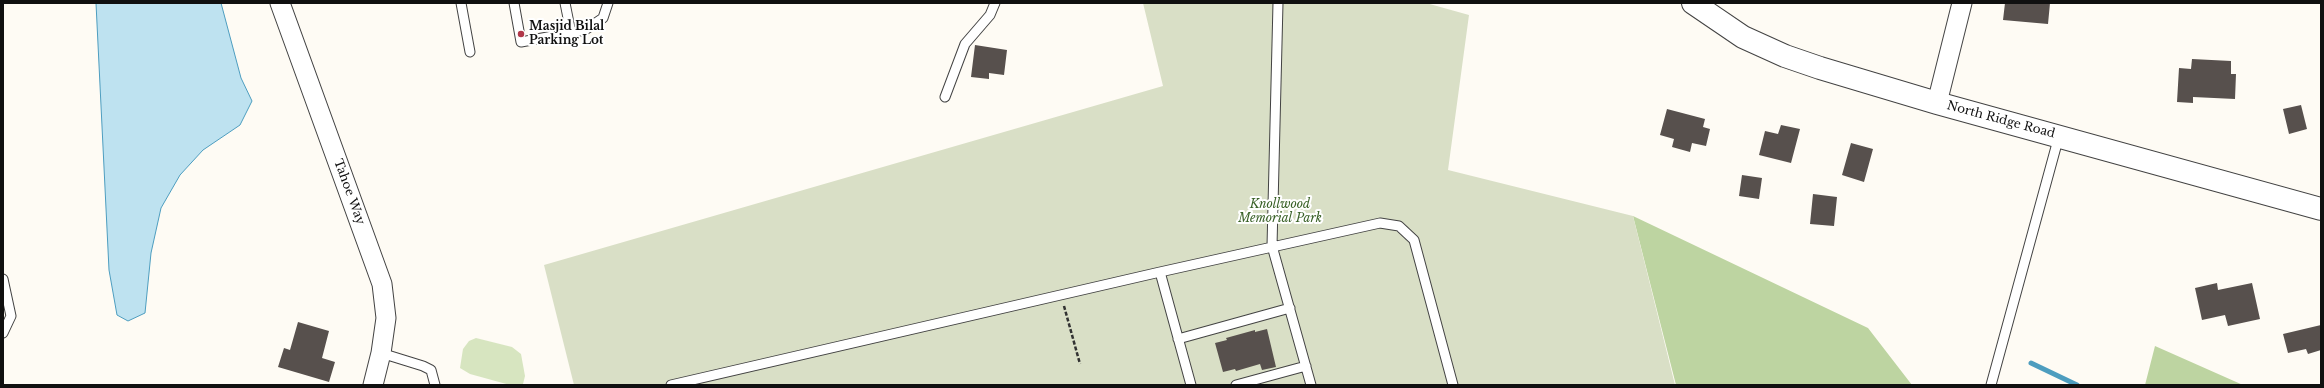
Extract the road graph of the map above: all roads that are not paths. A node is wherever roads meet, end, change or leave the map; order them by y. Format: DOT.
graph roads {
  1 [pos="280,3"];
  2 [pos="461,3"];
  3 [pos="514,3"];
  4 [pos="565,3"];
  5 [pos="608,3"];
  6 [pos="995,3"];
  7 [pos="1278,3"];
  8 [pos="1693,3"];
  9 [pos="1962,3"];
  10 [pos="570,33"];
  11 [pos="470,52"];
  12 [pos="945,96"];
  13 [pos="1937,103"];
  14 [pos="2059,136"];
  15 [pos="2321,209"];
  16 [pos="1272,246"];
  17 [pos="1160,272"];
  18 [pos="3,280"];
  19 [pos="1290,308"];
  20 [pos="3,333"];
  21 [pos="1178,339"];
  22 [pos="381,353"];
  23 [pos="1306,366"];
  24 [pos="373,385"];
  25 [pos="435,385"];
  26 [pos="670,385"];
  27 [pos="1191,385"];
  28 [pos="1236,385"];
  29 [pos="1311,385"];
  30 [pos="1453,385"];
  31 [pos="1991,385"];
  1 -- 22 [label="street, Tahoe Way"];
  2 -- 11 [label="lane"];
  3 -- 10 [label="lane"];
  4 -- 10 [label="lane"];
  5 -- 10 [label="lane"];
  6 -- 12 [label="lane"];
  7 -- 16 [label="lane"];
  8 -- 13 [label="street, North Ridge Road"];
  9 -- 13 [label="street"];
  13 -- 14 [label="street, North Ridge Road"];
  14 -- 15 [label="street, North Ridge Road"];
  14 -- 31 [label="lane"];
  16 -- 17 [label="lane"];
  16 -- 19 [label="lane"];
  16 -- 30 [label="lane"];
  17 -- 21 [label="lane"];
  17 -- 26 [label="lane"];
  18 -- 20 [label="lane"];
  19 -- 21 [label="lane"];
  19 -- 23 [label="lane"];
  21 -- 27 [label="lane"];
  22 -- 24 [label="street, Tahoe Way"];
  22 -- 25 [label="lane"];
  23 -- 28 [label="lane"];
  23 -- 29 [label="lane"];
}
